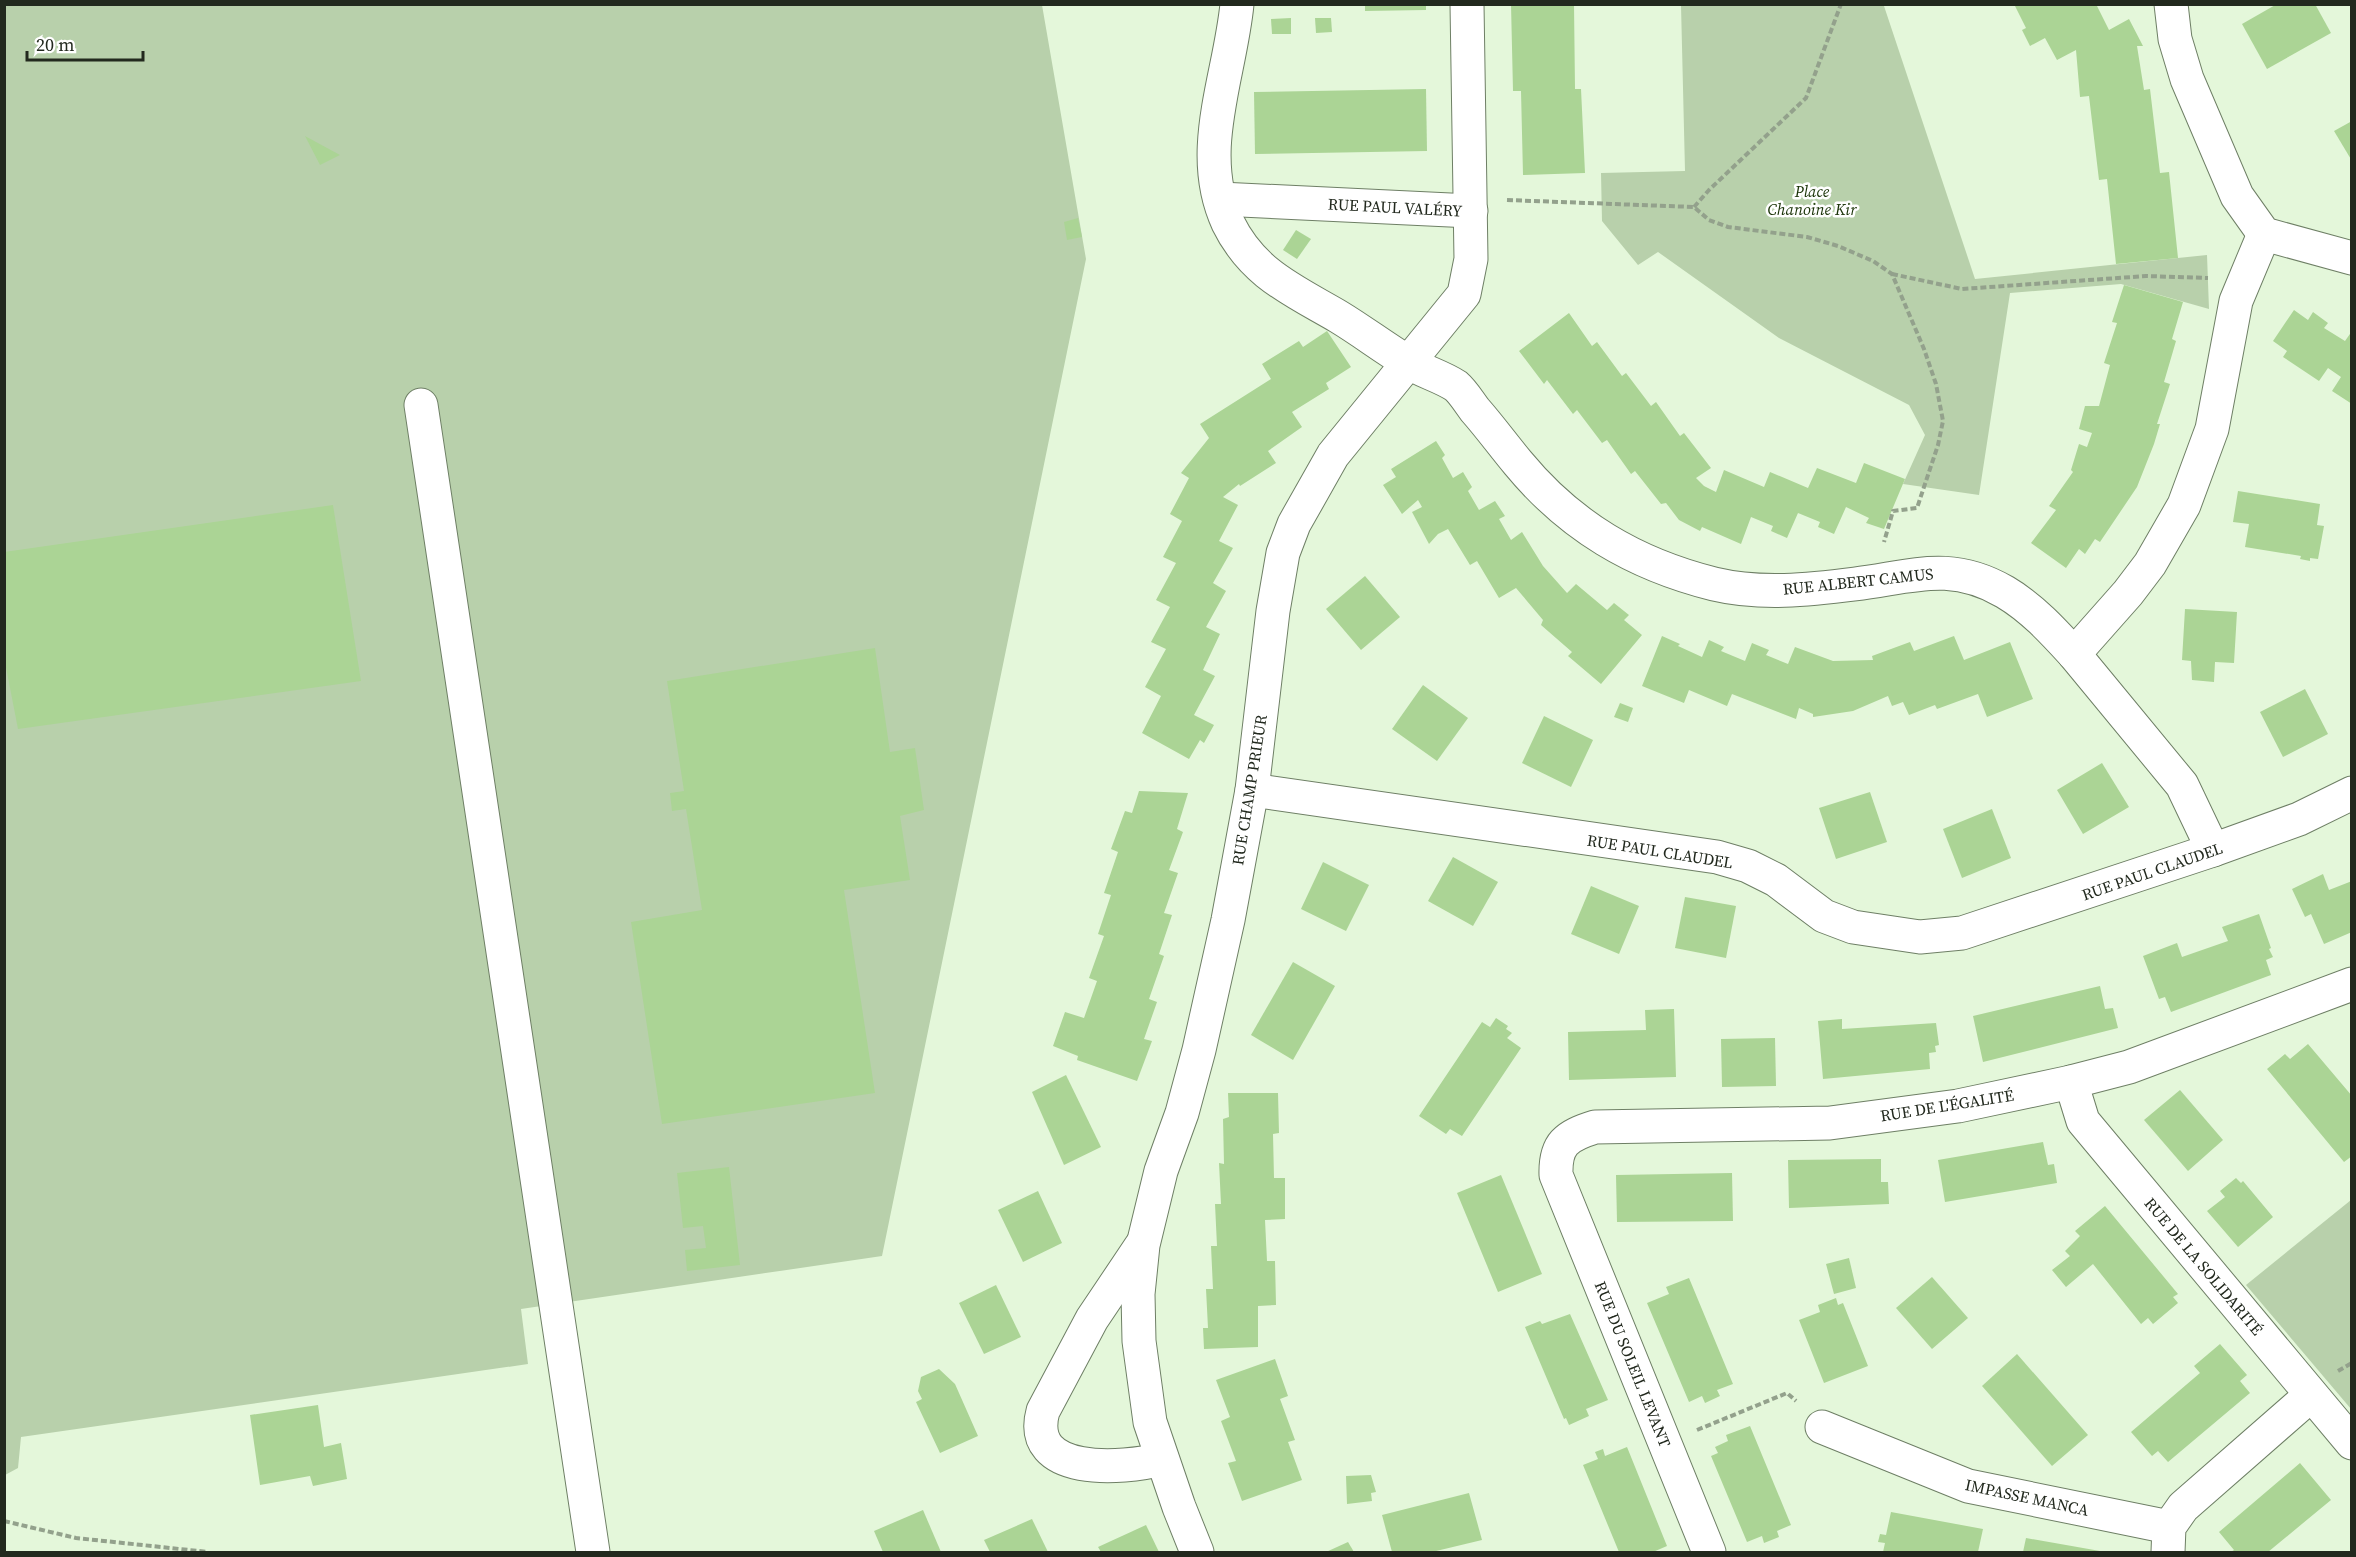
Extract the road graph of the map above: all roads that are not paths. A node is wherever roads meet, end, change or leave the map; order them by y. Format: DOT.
graph roads {
  1 [pos="1237,4"];
  2 [pos="1467,4"];
  3 [pos="2171,4"];
  4 [pos="1220,199"];
  5 [pos="1471,205"];
  6 [pos="2264,234"];
  7 [pos="2352,258"];
  8 [pos="1407,362"];
  9 [pos="421,405"];
  10 [pos="2074,654"];
  11 [pos="1252,790"];
  12 [pos="2352,793"];
  13 [pos="2213,850"];
  14 [pos="2348,995"];
  15 [pos="2071,1082"];
  16 [pos="1556,1175"];
  17 [pos="1143,1245"];
  18 [pos="2311,1395"];
  19 [pos="1822,1427"];
  20 [pos="2352,1443"];
  21 [pos="1162,1459"];
  22 [pos="2168,1540"];
  23 [pos="593,1552"];
  24 [pos="1197,1552"];
  25 [pos="1709,1552"];
  1 -- 4 [label="street, RUE ALBERT CAMUS"];
  2 -- 5 [label="street, RUE PAUL VALÉRY"];
  3 -- 6 [label="street"];
  4 -- 5 [label="street, RUE PAUL VALÉRY"];
  4 -- 8 [label="street, RUE ALBERT CAMUS"];
  5 -- 8 [label="street, RUE CHAMP PRIEUR"];
  6 -- 7 [label="street"];
  6 -- 10 [label="street"];
  8 -- 10 [label="street, RUE ALBERT CAMUS"];
  8 -- 11 [label="street, RUE CHAMP PRIEUR"];
  9 -- 23 [label="street"];
  10 -- 13 [label="street, RUE ALBERT CAMUS"];
  11 -- 13 [label="street, RUE PAUL CLAUDEL"];
  11 -- 17 [label="street, RUE CHAMP PRIEUR"];
  12 -- 13 [label="street, RUE PAUL CLAUDEL"];
  14 -- 15 [label="street, RUE DE L'ÉGALITÉ"];
  15 -- 16 [label="street, RUE DE L'ÉGALITÉ"];
  15 -- 18 [label="street, RUE DE LA SOLIDARITÉ"];
  16 -- 25 [label="street, RUE DU SOLEIL LEVANT"];
  17 -- 21 [label="street, RUE CHAMP PRIEUR"];
  17 -- 21 [label="street, RUE CHAMP PRIEUR"];
  18 -- 20 [label="street, RUE DE LA SOLIDARITÉ"];
  18 -- 22 [label="street"];
  19 -- 22 [label="street, IMPASSE MANCA"];
  21 -- 24 [label="street, RUE CHAMP PRIEUR"];
}
